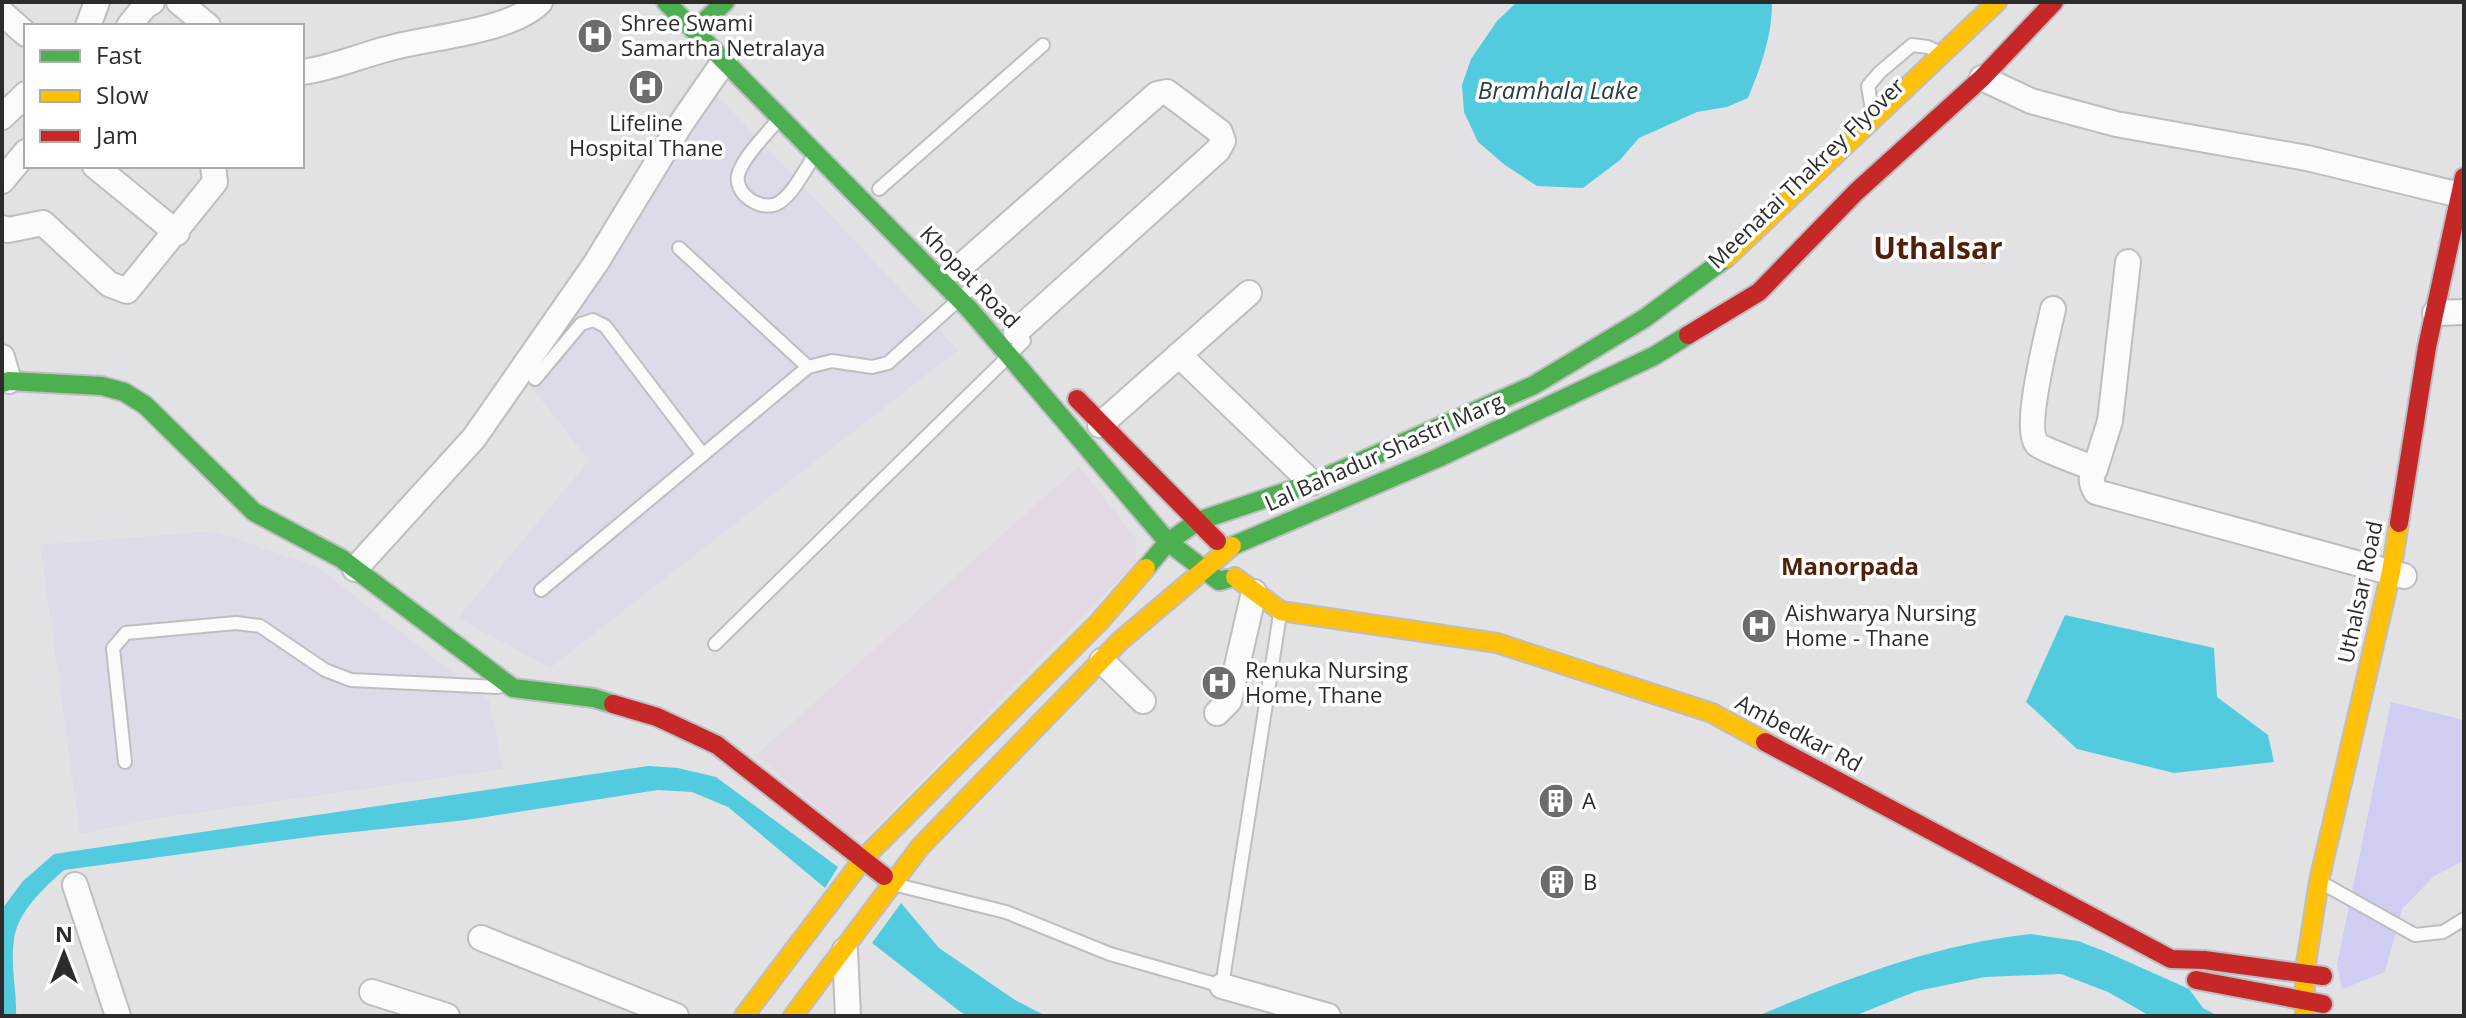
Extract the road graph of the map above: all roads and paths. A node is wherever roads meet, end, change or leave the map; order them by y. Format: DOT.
graph roads {
  1 [pos="97,2"];
  2 [pos="152,2"];
  3 [pos="179,2"];
  4 [pos="540,2"];
  5 [pos="666,2"];
  6 [pos="694,2"];
  7 [pos="725,2"];
  8 [pos="1997,2"];
  9 [pos="2017,2"];
  10 [pos="2054,2"];
  11 [pos="2,13"];
  12 [pos="716,21"];
  13 [pos="89,24"];
  14 [pos="131,24"];
  15 [pos="206,24"];
  16 [pos="695,30"];
  17 [pos="24,32"];
  18 [pos="1043,45"];
  19 [pos="1941,55"];
  20 [pos="725,60"];
  21 [pos="304,71"];
  22 [pos="1982,78"];
  23 [pos="780,116"];
  24 [pos="1876,116"];
  25 [pos="816,153"];
  26 [pos="24,154"];
  27 [pos="97,168"];
  28 [pos="212,168"];
  29 [pos="1842,174"];
  30 [pos="2,181"];
  31 [pos="879,189"];
  32 [pos="2462,189"];
  33 [pos="2,228"];
  34 [pos="177,233"];
  35 [pos="679,248"];
  36 [pos="2128,262"];
  37 [pos="966,278"];
  38 [pos="1249,293"];
  39 [pos="959,299"];
  40 [pos="2053,309"];
  41 [pos="2452,313"];
  42 [pos="1629,328"];
  43 [pos="1018,340"];
  44 [pos="1179,355"];
  45 [pos="1654,356"];
  46 [pos="2,357"];
  47 [pos="808,367"];
  48 [pos="535,379"];
  49 [pos="5,382"];
  50 [pos="1063,384"];
  51 [pos="1100,425"];
  52 [pos="703,455"];
  53 [pos="2095,469"];
  54 [pos="1312,483"];
  55 [pos="2405,487"];
  56 [pos="2425,492"];
  57 [pos="1198,521"];
  58 [pos="2415,536"];
  59 [pos="1168,542"];
  60 [pos="1226,551"];
  61 [pos="355,569"];
  62 [pos="1204,570"];
  63 [pos="2399,574"];
  64 [pos="1245,585"];
  65 [pos="541,590"];
  66 [pos="1281,611"];
  67 [pos="715,644"];
  68 [pos="1102,661"];
  69 [pos="513,688"];
  70 [pos="1143,701"];
  71 [pos="1217,713"];
  72 [pos="2364,727"];
  73 [pos="125,762"];
  74 [pos="2363,773"];
  75 [pos="864,858"];
  76 [pos="2319,881"];
  77 [pos="893,884"];
  78 [pos="75,885"];
  79 [pos="2464,919"];
  80 [pos="481,938"];
  81 [pos="845,950"];
  82 [pos="2171,959"];
  83 [pos="2318,970"];
  84 [pos="1222,986"];
  85 [pos="372,992"];
  86 [pos="2314,1009"];
  87 [pos="118,1016"];
  88 [pos="447,1016"];
  89 [pos="676,1016"];
  90 [pos="744,1016"];
  91 [pos="793,1016"];
  92 [pos="848,1016"];
  93 [pos="1328,1016"];
  1 -- 13 [label="street"];
  2 -- 14 [label="street"];
  3 -- 15 [label="street"];
  4 -- 21 [label="street"];
  5 -- 16 [label="main road, Khopat Road"];
  6 -- 12 [label="main road"];
  7 -- 12 [label="main road"];
  8 -- 19 [label="main road, Lal Bahadur Shastri Marg"];
  9 -- 29 [label="main road, Meenatai Thakrey Flyover"];
  10 -- 22 [label="main road, Lal Bahadur Shastri Marg"];
  11 -- 17 [label="street"];
  12 -- 16 [label="main road"];
  16 -- 20 [label="main road, Khopat Road"];
  18 -- 31 [label="lane"];
  19 -- 24 [label="main road, Lal Bahadur Shastri Marg"];
  19 -- 24 [label="lane"];
  20 -- 23 [label="main road, Khopat Road"];
  20 -- 61 [label="street"];
  22 -- 32 [label="street"];
  22 -- 45 [label="main road, Lal Bahadur Shastri Marg"];
  23 -- 25 [label="main road, Khopat Road"];
  23 -- 25 [label="lane"];
  24 -- 42 [label="main road, Lal Bahadur Shastri Marg"];
  25 -- 39 [label="main road, Khopat Road"];
  26 -- 30 [label="street"];
  27 -- 34 [label="street"];
  28 -- 34 [label="street"];
  32 -- 41 [label="main road, Uthalsar Road"];
  33 -- 34 [label="street"];
  35 -- 47 [label="lane"];
  36 -- 53 [label="street"];
  37 -- 39 [label="lane"];
  37 -- 43 [label="street"];
  38 -- 44 [label="street"];
  39 -- 43 [label="main road, Khopat Road"];
  39 -- 47 [label="lane"];
  40 -- 53 [label="street"];
  41 -- 55 [label="main road, Uthalsar Road"];
  42 -- 45 [label="main road"];
  42 -- 54 [label="main road, Lal Bahadur Shastri Marg"];
  43 -- 59 [label="main road, Khopat Road"];
  43 -- 67 [label="lane"];
  44 -- 51 [label="street"];
  44 -- 54 [label="street"];
  45 -- 60 [label="main road, Lal Bahadur Shastri Marg"];
  46 -- 49 [label="street"];
  47 -- 52 [label="lane"];
  48 -- 52 [label="lane"];
  49 -- 61 [label="main road"];
  50 -- 51 [label="main road"];
  51 -- 57 [label="main road"];
  52 -- 65 [label="lane"];
  53 -- 63 [label="street"];
  54 -- 57 [label="main road, Lal Bahadur Shastri Marg"];
  55 -- 56 [label="main road"];
  55 -- 63 [label="main road, Uthalsar Road"];
  57 -- 59 [label="main road, Lal Bahadur Shastri Marg"];
  57 -- 60 [label="main road"];
  58 -- 63 [label="main road"];
  59 -- 62 [label="main road, Khopat Road"];
  59 -- 75 [label="main road, Lal Bahadur Shastri Marg"];
  60 -- 62 [label="main road, Lal Bahadur Shastri Marg"];
  60 -- 64 [label="main road"];
  61 -- 69 [label="main road"];
  62 -- 64 [label="main road, Khopat Road"];
  62 -- 68 [label="main road, Lal Bahadur Shastri Marg"];
  63 -- 72 [label="main road, Uthalsar Road"];
  64 -- 66 [label="main road, Ambedkar Rd"];
  64 -- 71 [label="street"];
  66 -- 82 [label="main road, Ambedkar Rd"];
  66 -- 84 [label="lane"];
  68 -- 70 [label="street"];
  68 -- 77 [label="main road, Lal Bahadur Shastri Marg"];
  69 -- 73 [label="lane"];
  69 -- 75 [label="main road"];
  72 -- 74 [label="main road"];
  72 -- 76 [label="main road, Uthalsar Road"];
  75 -- 77 [label="main road"];
  75 -- 90 [label="main road, Lal Bahadur Shastri Marg"];
  76 -- 79 [label="lane"];
  76 -- 83 [label="main road, Uthalsar Road"];
  77 -- 81 [label="main road, Lal Bahadur Shastri Marg"];
  77 -- 84 [label="lane"];
  78 -- 87 [label="street"];
  80 -- 89 [label="street"];
  81 -- 91 [label="main road, Lal Bahadur Shastri Marg"];
  81 -- 92 [label="street"];
  82 -- 83 [label="main road, Ambedkar Rd"];
  82 -- 86 [label="main road"];
  83 -- 86 [label="main road, Uthalsar Road"];
  84 -- 93 [label="street"];
  85 -- 88 [label="street"];
}
